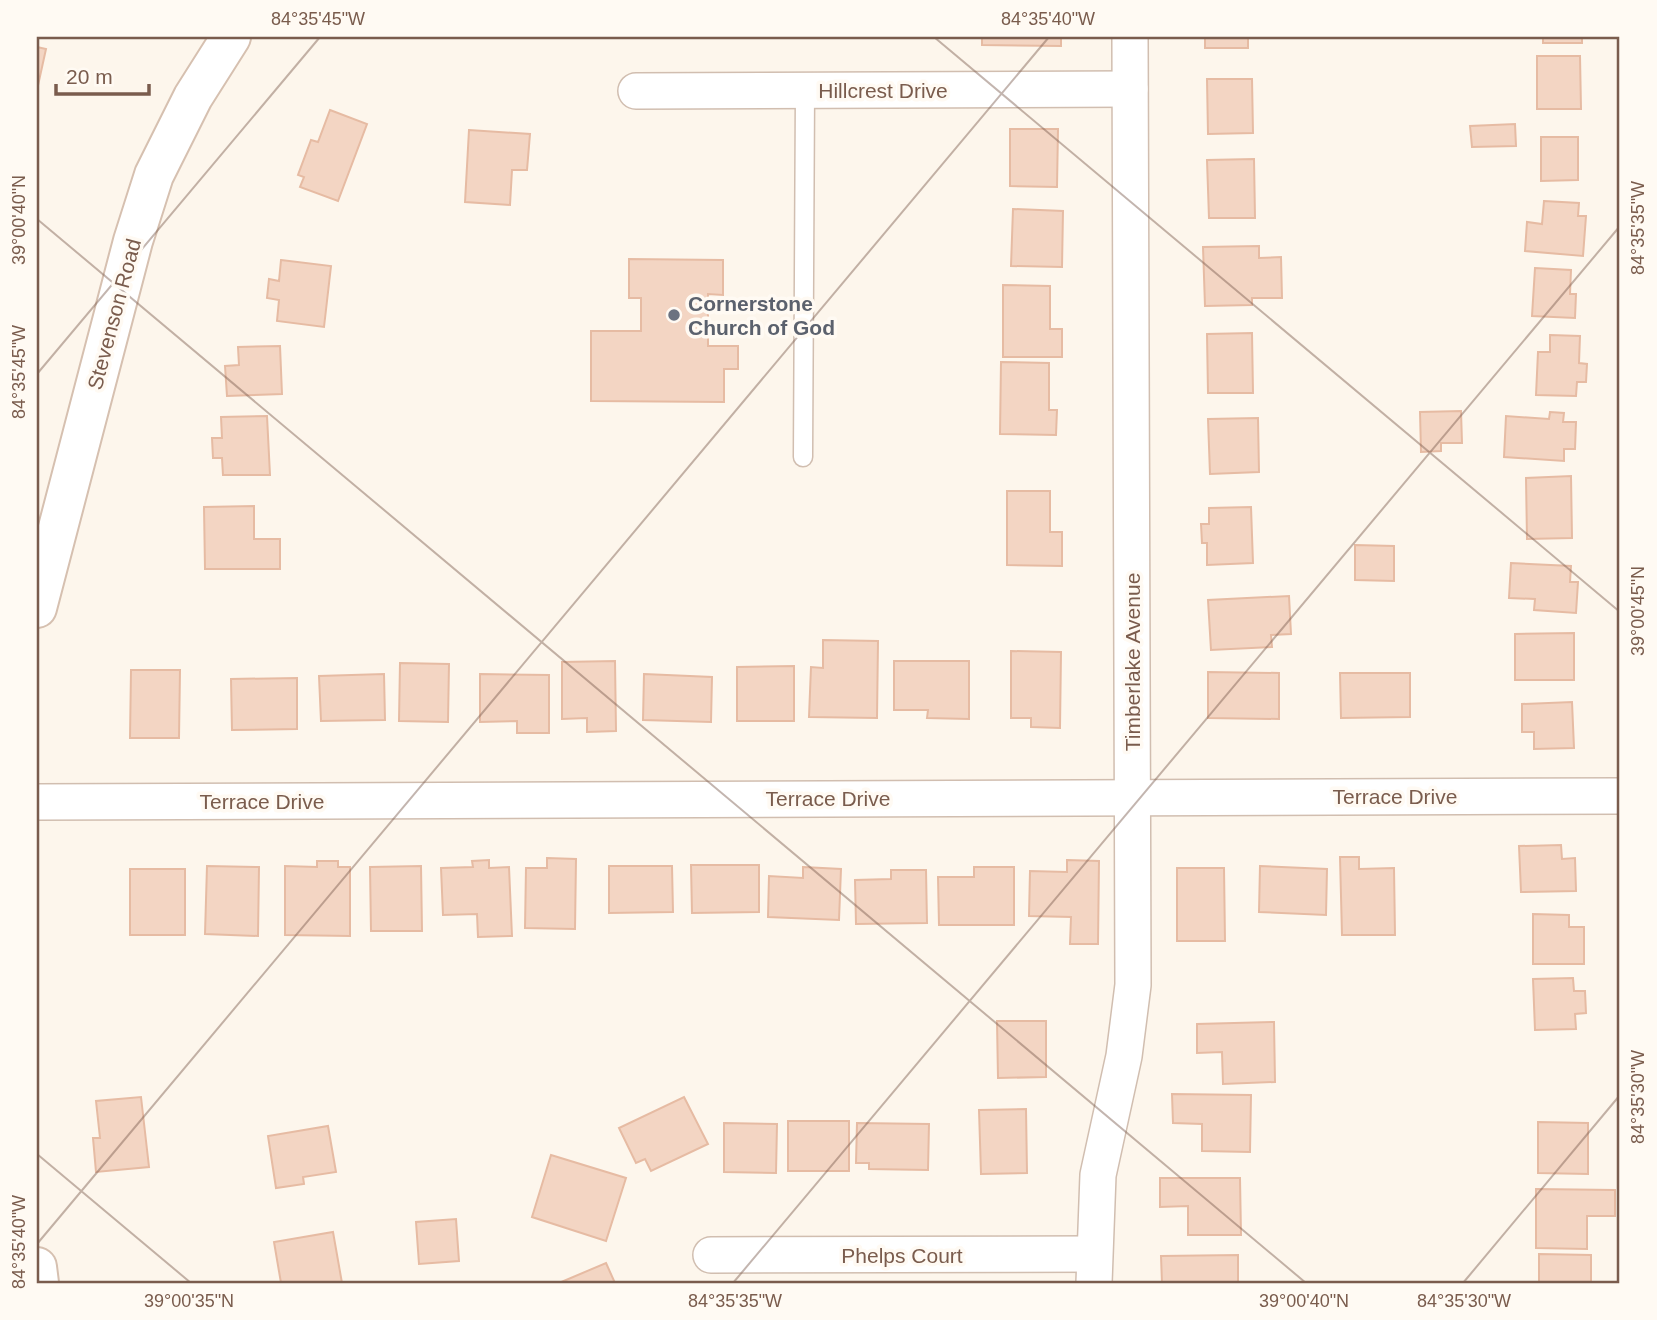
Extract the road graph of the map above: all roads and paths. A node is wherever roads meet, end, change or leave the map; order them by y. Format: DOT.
graph roads {
  1 [pos="231,37"];
  2 [pos="1130,37"];
  3 [pos="1130,89"];
  4 [pos="636,91"];
  5 [pos="805,91"];
  6 [pos="803,457"];
  7 [pos="37,608"];
  8 [pos="1620,796"];
  9 [pos="1133,797"];
  10 [pos="37,802"];
  11 [pos="711,1255"];
  12 [pos="37,1267"];
  13 [pos="1094,1269"];
  14 [pos="39,1283"];
  1 -- 7 [label="main road, Stevenson Road"];
  2 -- 3 [label="street, Timberlake Avenue"];
  3 -- 5 [label="street, Hillcrest Drive"];
  3 -- 9 [label="street, Timberlake Avenue"];
  4 -- 5 [label="street, Hillcrest Drive"];
  5 -- 6 [label="lane"];
  8 -- 9 [label="street, Terrace Drive"];
  9 -- 10 [label="street, Terrace Drive"];
  9 -- 13 [label="street, Timberlake Avenue"];
  11 -- 13 [label="street, Phelps Court"];
  12 -- 14 [label="main road"];
}
